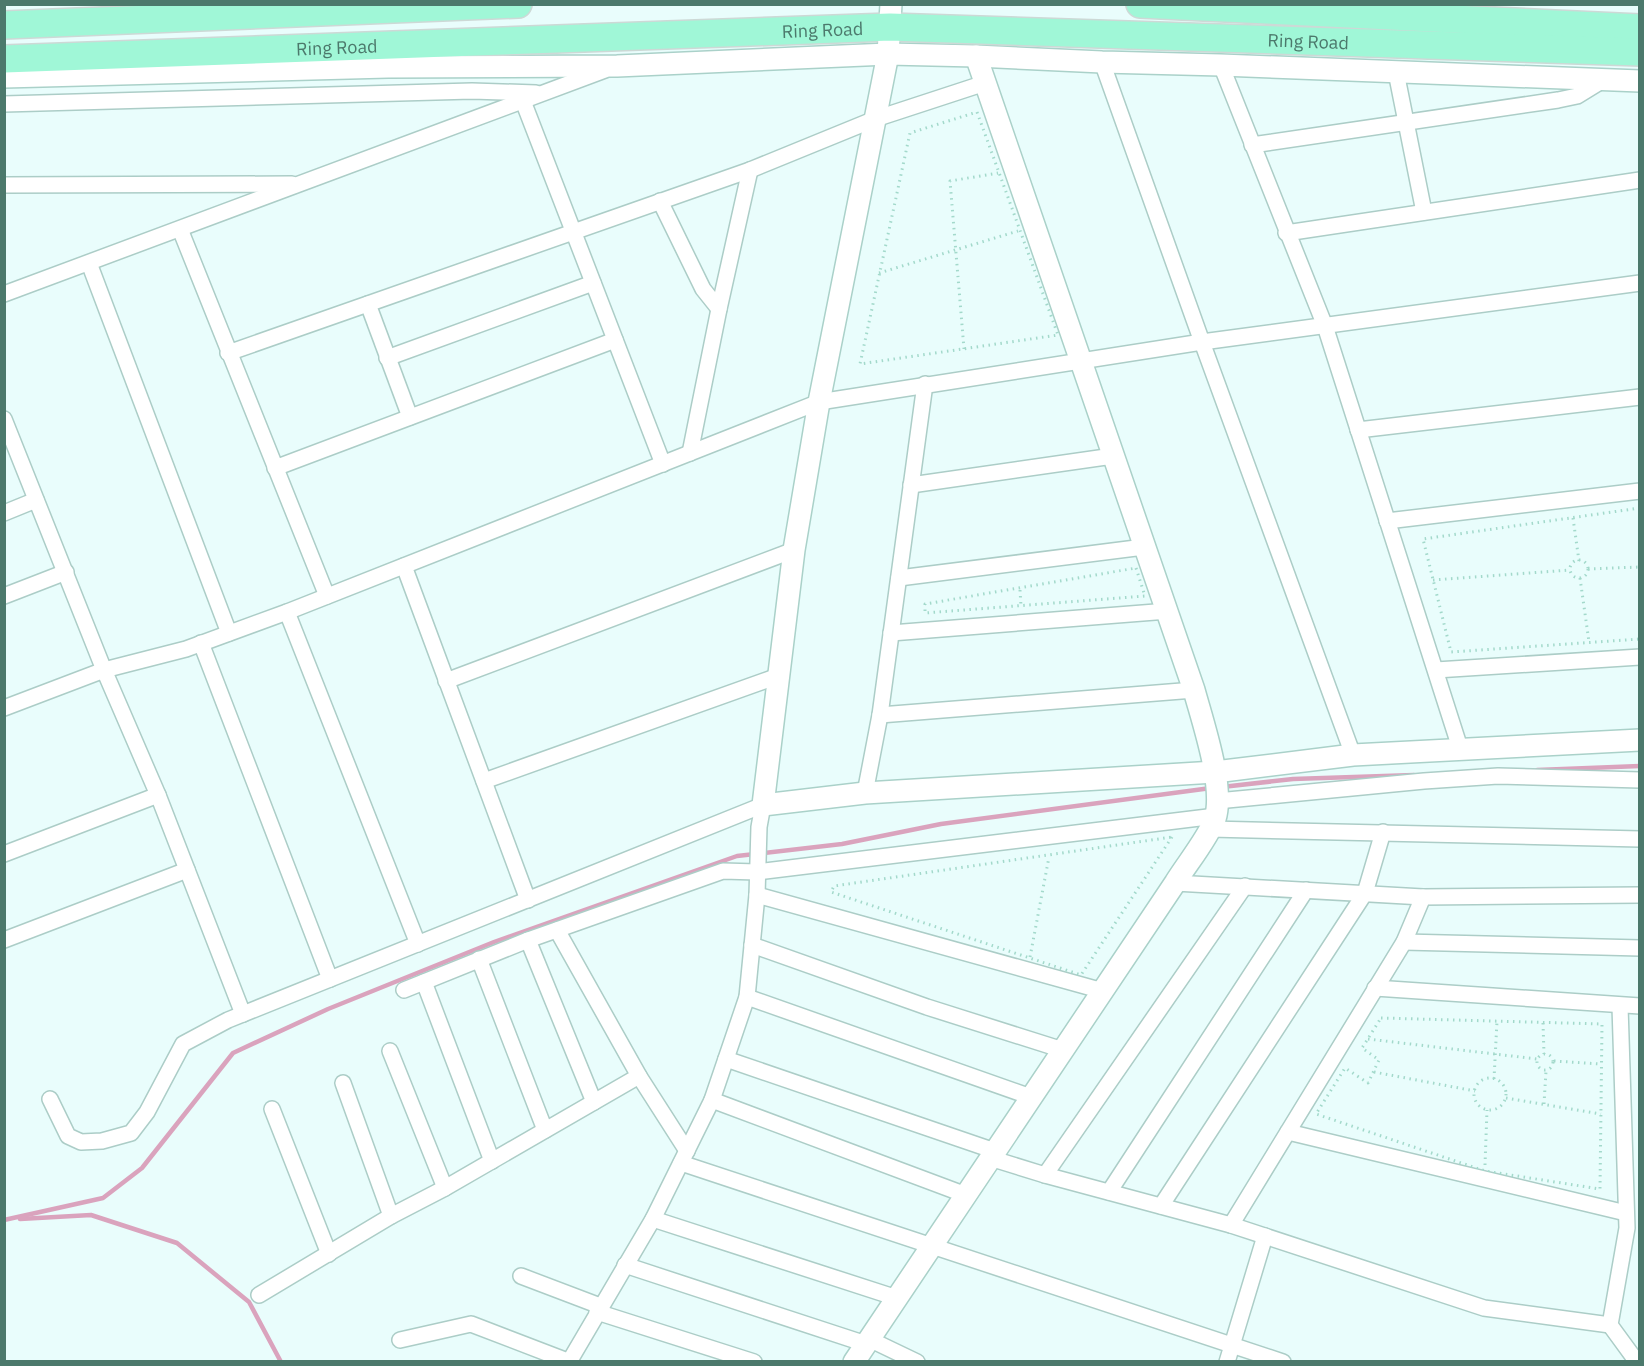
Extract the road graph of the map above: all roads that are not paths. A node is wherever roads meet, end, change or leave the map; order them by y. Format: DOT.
graph roads {
  1 [pos="518,4"];
  2 [pos="1140,4"];
  3 [pos="453,5"];
  4 [pos="890,16"];
  5 [pos="4,25"];
  6 [pos="1640,28"];
  7 [pos="1640,52"];
  8 [pos="888,54"];
  9 [pos="975,56"];
  10 [pos="4,59"];
  11 [pos="1102,62"];
  12 [pos="1221,64"];
  13 [pos="617,66"];
  14 [pos="1396,72"];
  15 [pos="4,77"];
  16 [pos="1604,80"];
  17 [pos="1640,81"];
  18 [pos="985,83"];
  19 [pos="542,94"];
  20 [pos="523,101"];
  21 [pos="4,104"];
  22 [pos="874,119"];
  23 [pos="1406,123"];
  24 [pos="1252,145"];
  25 [pos="750,170"];
  26 [pos="1640,180"];
  27 [pos="302,183"];
  28 [pos="4,185"];
  29 [pos="660,201"];
  30 [pos="1424,212"];
  31 [pos="180,229"];
  32 [pos="573,232"];
  33 [pos="1286,233"];
  34 [pos="89,263"];
  35 [pos="593,283"];
  36 [pos="1640,283"];
  37 [pos="7,290"];
  38 [pos="368,304"];
  39 [pos="719,309"];
  40 [pos="1325,326"];
  41 [pos="615,340"];
  42 [pos="1202,342"];
  43 [pos="228,353"];
  44 [pos="387,358"];
  45 [pos="1080,360"];
  46 [pos="925,384"];
  47 [pos="1640,397"];
  48 [pos="819,402"];
  49 [pos="410,417"];
  50 [pos="4,419"];
  51 [pos="1358,430"];
  52 [pos="690,453"];
  53 [pos="1113,456"];
  54 [pos="663,464"];
  55 [pos="275,468"];
  56 [pos="911,484"];
  57 [pos="1640,491"];
  58 [pos="36,500"];
  59 [pos="4,513"];
  60 [pos="1388,521"];
  61 [pos="1144,546"];
  62 [pos="795,550"];
  63 [pos="404,566"];
  64 [pos="66,572"];
  65 [pos="899,578"];
  66 [pos="4,596"];
  67 [pos="327,596"];
  68 [pos="1168,611"];
  69 [pos="287,612"];
  70 [pos="229,633"];
  71 [pos="891,633"];
  72 [pos="201,643"];
  73 [pos="1640,657"];
  74 [pos="104,670"];
  75 [pos="1436,670"];
  76 [pos="778,676"];
  77 [pos="446,681"];
  78 [pos="1194,690"];
  79 [pos="4,708"];
  80 [pos="880,715"];
  81 [pos="1640,740"];
  82 [pos="1460,748"];
  83 [pos="1353,755"];
  84 [pos="1640,780"];
  85 [pos="484,781"];
  86 [pos="865,793"];
  87 [pos="158,795"];
  88 [pos="1215,799"];
  89 [pos="763,805"];
  90 [pos="1383,832"];
  91 [pos="1640,839"];
  92 [pos="4,854"];
  93 [pos="757,866"];
  94 [pos="188,870"];
  95 [pos="1175,883"];
  96 [pos="1245,886"];
  97 [pos="1306,890"];
  98 [pos="1365,893"];
  99 [pos="757,895"];
  100 [pos="1640,895"];
  101 [pos="1423,897"];
  102 [pos="528,900"];
  103 [pos="557,930"];
  104 [pos="4,940"];
  105 [pos="528,940"];
  106 [pos="1404,942"];
  107 [pos="418,944"];
  108 [pos="752,945"];
  109 [pos="1640,948"];
  110 [pos="479,959"];
  111 [pos="330,979"];
  112 [pos="424,982"];
  113 [pos="1375,988"];
  114 [pos="404,990"];
  115 [pos="1102,990"];
  116 [pos="747,997"];
  117 [pos="1620,1006"];
  118 [pos="1640,1006"];
  119 [pos="243,1014"];
  120 [pos="1063,1050"];
  121 [pos="390,1052"];
  122 [pos="726,1059"];
  123 [pos="639,1076"];
  124 [pos="343,1083"];
  125 [pos="1032,1097"];
  126 [pos="50,1099"];
  127 [pos="712,1100"];
  128 [pos="594,1102"];
  129 [pos="272,1109"];
  130 [pos="545,1130"];
  131 [pos="1288,1131"];
  132 [pos="993,1154"];
  133 [pos="684,1157"];
  134 [pos="492,1161"];
  135 [pos="1045,1175"];
  136 [pos="445,1188"];
  137 [pos="1109,1192"];
  138 [pos="966,1195"];
  139 [pos="1161,1206"];
  140 [pos="1626,1213"];
  141 [pos="391,1216"];
  142 [pos="653,1219"];
  143 [pos="1231,1225"];
  144 [pos="1265,1236"];
  145 [pos="932,1246"];
  146 [pos="329,1254"];
  147 [pos="625,1265"];
  148 [pos="521,1276"];
  149 [pos="259,1295"];
  150 [pos="897,1298"];
  151 [pos="599,1309"];
  152 [pos="1610,1325"];
  153 [pos="400,1340"];
  154 [pos="868,1341"];
  155 [pos="1233,1345"];
  156 [pos="569,1361"];
  157 [pos="1281,1361"];
  158 [pos="754,1362"];
  159 [pos="854,1362"];
  160 [pos="917,1362"];
  161 [pos="1227,1362"];
  162 [pos="1637,1362"];
  1 -- 3 [label="highway, Ring Road"];
  2 -- 6 [label="highway, Ring Road"];
  3 -- 5 [label="highway, Ring Road"];
  4 -- 7 [label="highway, Ring Road"];
  4 -- 8 [label="street"];
  4 -- 10 [label="highway, Ring Road"];
  8 -- 9 [label="street"];
  8 -- 13 [label="street"];
  8 -- 22 [label="street"];
  9 -- 11 [label="street"];
  9 -- 18 [label="street"];
  11 -- 12 [label="street"];
  11 -- 42 [label="street"];
  12 -- 14 [label="street"];
  12 -- 24 [label="street"];
  13 -- 15 [label="street"];
  13 -- 19 [label="street"];
  14 -- 16 [label="street"];
  14 -- 23 [label="street"];
  16 -- 17 [label="street"];
  16 -- 23 [label="street"];
  18 -- 22 [label="street"];
  18 -- 45 [label="street"];
  19 -- 20 [label="street"];
  19 -- 21 [label="street"];
  20 -- 27 [label="street"];
  20 -- 32 [label="street"];
  22 -- 25 [label="street"];
  22 -- 48 [label="street"];
  23 -- 24 [label="street"];
  23 -- 30 [label="street"];
  24 -- 33 [label="street"];
  25 -- 29 [label="street"];
  25 -- 39 [label="street"];
  26 -- 30 [label="street"];
  27 -- 28 [label="street"];
  27 -- 31 [label="street"];
  29 -- 32 [label="street"];
  29 -- 39 [label="street"];
  30 -- 33 [label="street"];
  31 -- 34 [label="street"];
  31 -- 43 [label="street"];
  32 -- 35 [label="street"];
  32 -- 38 [label="street"];
  33 -- 40 [label="street"];
  34 -- 37 [label="street"];
  34 -- 70 [label="street"];
  35 -- 41 [label="street"];
  35 -- 44 [label="street"];
  36 -- 40 [label="street"];
  38 -- 43 [label="street"];
  38 -- 44 [label="street"];
  39 -- 52 [label="street"];
  40 -- 42 [label="street"];
  40 -- 51 [label="street"];
  41 -- 49 [label="street"];
  41 -- 54 [label="street"];
  42 -- 45 [label="street"];
  42 -- 83 [label="street"];
  43 -- 55 [label="street"];
  44 -- 49 [label="street"];
  45 -- 46 [label="street"];
  45 -- 53 [label="street"];
  46 -- 48 [label="street"];
  46 -- 56 [label="street"];
  47 -- 51 [label="street"];
  48 -- 52 [label="street"];
  48 -- 62 [label="street"];
  49 -- 55 [label="street"];
  50 -- 58 [label="street"];
  51 -- 60 [label="street"];
  52 -- 54 [label="street"];
  53 -- 56 [label="street"];
  53 -- 61 [label="street"];
  54 -- 63 [label="street"];
  55 -- 67 [label="street"];
  56 -- 65 [label="street"];
  57 -- 60 [label="street"];
  58 -- 59 [label="street"];
  58 -- 64 [label="street"];
  60 -- 75 [label="street"];
  61 -- 65 [label="street"];
  61 -- 68 [label="street"];
  62 -- 76 [label="street"];
  62 -- 77 [label="street"];
  63 -- 67 [label="street"];
  63 -- 77 [label="street"];
  64 -- 66 [label="street"];
  64 -- 74 [label="street"];
  65 -- 71 [label="street"];
  67 -- 69 [label="street"];
  68 -- 71 [label="street"];
  68 -- 78 [label="street"];
  69 -- 70 [label="street"];
  69 -- 107 [label="street"];
  70 -- 72 [label="street"];
  71 -- 80 [label="street"];
  72 -- 74 [label="street"];
  72 -- 111 [label="street"];
  73 -- 75 [label="street"];
  74 -- 79 [label="street"];
  74 -- 87 [label="street"];
  75 -- 82 [label="street"];
  76 -- 85 [label="street"];
  76 -- 89 [label="street"];
  77 -- 85 [label="street"];
  78 -- 80 [label="street"];
  78 -- 88 [label="street"];
  80 -- 86 [label="street"];
  81 -- 82 [label="street"];
  82 -- 83 [label="street"];
  83 -- 88 [label="street"];
  84 -- 88 [label="street"];
  85 -- 102 [label="street"];
  86 -- 88 [label="street"];
  86 -- 89 [label="street"];
  87 -- 92 [label="street"];
  87 -- 94 [label="street"];
  88 -- 90 [label="street"];
  88 -- 93 [label="street"];
  88 -- 95 [label="street"];
  89 -- 93 [label="street"];
  89 -- 102 [label="street"];
  90 -- 91 [label="street"];
  90 -- 98 [label="street"];
  93 -- 99 [label="street"];
  93 -- 103 [label="street"];
  94 -- 104 [label="street"];
  94 -- 119 [label="street"];
  95 -- 96 [label="street"];
  95 -- 115 [label="street"];
  96 -- 97 [label="street"];
  96 -- 135 [label="street"];
  97 -- 98 [label="street"];
  97 -- 137 [label="street"];
  98 -- 101 [label="street"];
  98 -- 139 [label="street"];
  99 -- 108 [label="street"];
  99 -- 115 [label="street"];
  100 -- 101 [label="street"];
  101 -- 106 [label="street"];
  102 -- 107 [label="street"];
  103 -- 105 [label="street"];
  103 -- 123 [label="street"];
  105 -- 110 [label="street"];
  105 -- 128 [label="street"];
  106 -- 109 [label="street"];
  106 -- 113 [label="street"];
  107 -- 111 [label="street"];
  108 -- 116 [label="street"];
  108 -- 120 [label="street"];
  110 -- 112 [label="street"];
  110 -- 130 [label="street"];
  111 -- 119 [label="street"];
  112 -- 114 [label="street"];
  112 -- 134 [label="street"];
  113 -- 117 [label="street"];
  113 -- 131 [label="street"];
  115 -- 120 [label="street"];
  116 -- 122 [label="street"];
  116 -- 125 [label="street"];
  117 -- 118 [label="street"];
  117 -- 140 [label="street"];
  119 -- 126 [label="street"];
  120 -- 125 [label="street"];
  121 -- 136 [label="street"];
  122 -- 127 [label="street"];
  122 -- 132 [label="street"];
  123 -- 128 [label="street"];
  123 -- 133 [label="street"];
  124 -- 141 [label="street"];
  125 -- 132 [label="street"];
  127 -- 133 [label="street"];
  127 -- 138 [label="street"];
  128 -- 130 [label="street"];
  129 -- 146 [label="street"];
  130 -- 134 [label="street"];
  131 -- 140 [label="street"];
  131 -- 143 [label="street"];
  132 -- 135 [label="street"];
  132 -- 138 [label="street"];
  133 -- 142 [label="street"];
  133 -- 145 [label="street"];
  134 -- 136 [label="street"];
  135 -- 137 [label="street"];
  136 -- 141 [label="street"];
  137 -- 139 [label="street"];
  138 -- 145 [label="street"];
  139 -- 143 [label="street"];
  140 -- 152 [label="street"];
  141 -- 146 [label="street"];
  142 -- 147 [label="street"];
  142 -- 150 [label="street"];
  143 -- 144 [label="street"];
  144 -- 152 [label="street"];
  144 -- 155 [label="street"];
  145 -- 150 [label="street"];
  145 -- 155 [label="street"];
  146 -- 149 [label="street"];
  147 -- 151 [label="street"];
  147 -- 154 [label="street"];
  148 -- 151 [label="street"];
  150 -- 154 [label="street"];
  151 -- 156 [label="street"];
  151 -- 158 [label="street"];
  152 -- 162 [label="street"];
  153 -- 156 [label="street"];
  154 -- 159 [label="street"];
  154 -- 160 [label="street"];
  155 -- 157 [label="street"];
  155 -- 161 [label="street"];
}
